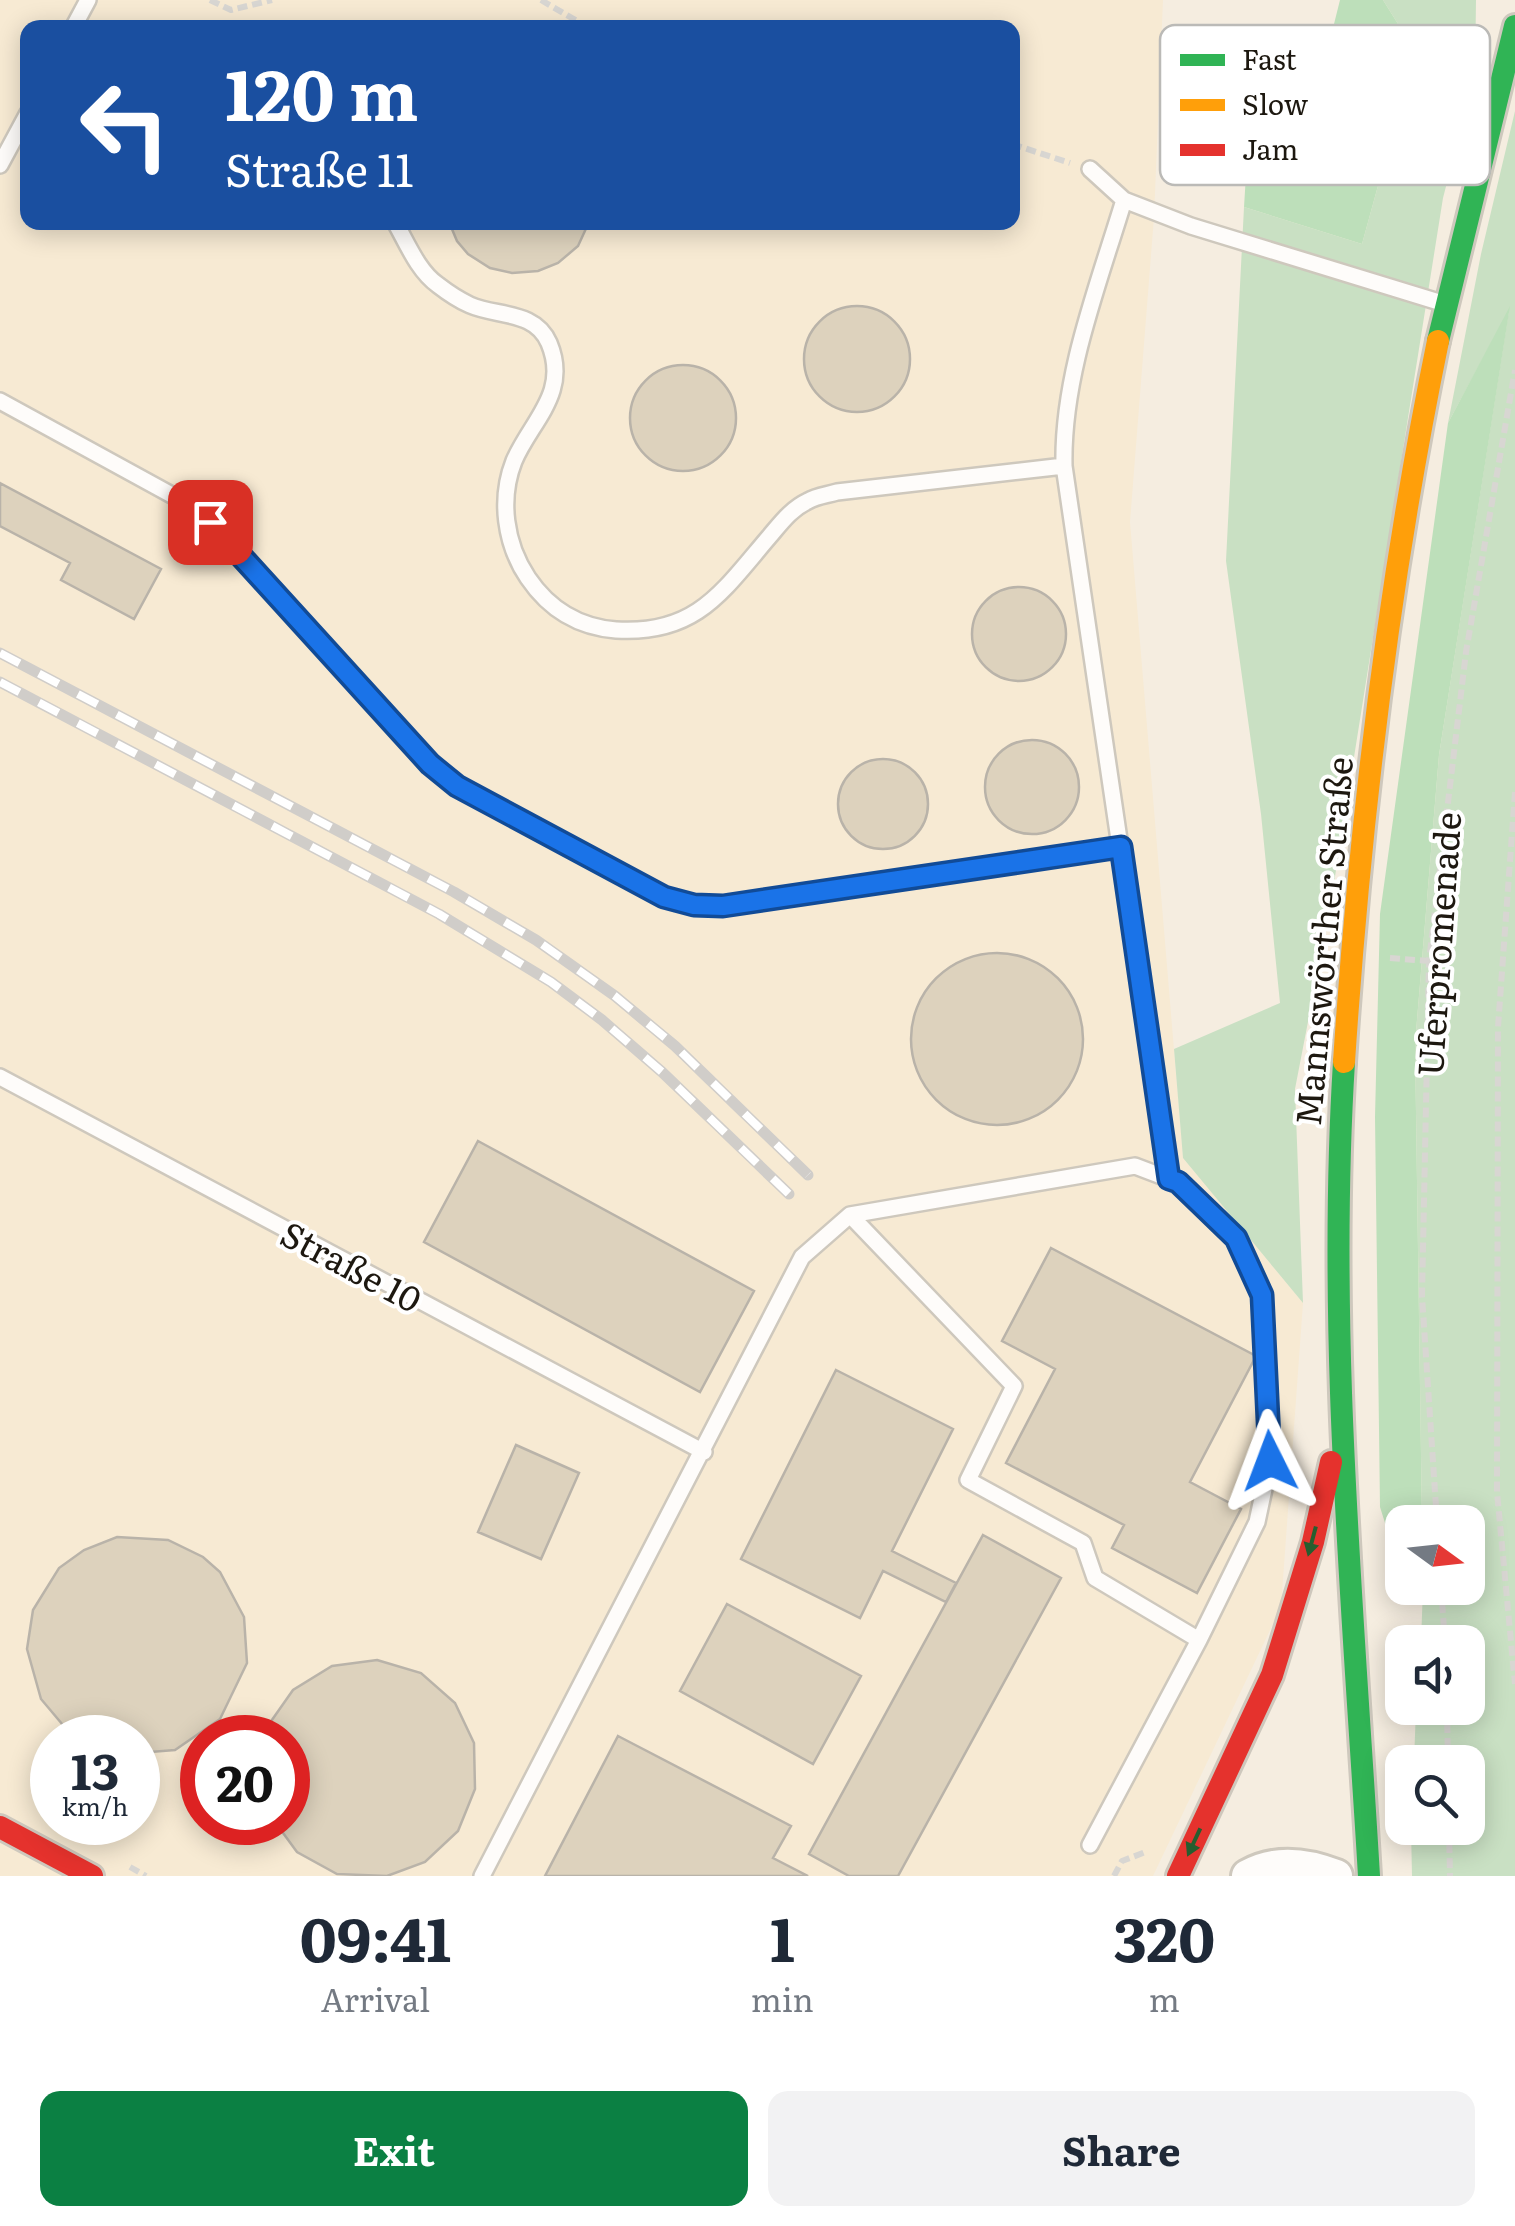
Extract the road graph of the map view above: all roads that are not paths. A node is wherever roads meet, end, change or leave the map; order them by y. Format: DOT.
graph roads {
  1 [pos="1512,0"];
  2 [pos="1515,7"];
  3 [pos="1515,26"];
  4 [pos="1490,127"];
  5 [pos="20,129"];
  6 [pos="0,165"];
  7 [pos="1090,169"];
  8 [pos="1476,185"];
  9 [pos="1124,200"];
  10 [pos="400,230"];
  11 [pos="1446,304"];
  12 [pos="0,401"];
  13 [pos="1064,466"];
  14 [pos="1121,847"];
  15 [pos="0,1077"];
  16 [pos="1169,1179"];
  17 [pos="850,1214"];
  18 [pos="1342,1412"];
  19 [pos="704,1452"];
  20 [pos="1199,1640"];
  21 [pos="0,1828"];
  22 [pos="1090,1845"];
  23 [pos="92,1876"];
  24 [pos="482,1876"];
  25 [pos="1178,1876"];
  26 [pos="1248,1876"];
  27 [pos="1336,1876"];
  28 [pos="1369,1876"];
  1 -- 2 [label="main road"];
  3 -- 4 [label="main road, Mannswörther Straße"];
  5 -- 6 [label="lane"];
  7 -- 9 [label="lane"];
  8 -- 11 [label="main road, Mannswörther Straße"];
  9 -- 11 [label="lane"];
  9 -- 13 [label="lane"];
  10 -- 13 [label="lane"];
  11 -- 18 [label="main road, Mannswörther Straße"];
  12 -- 14 [label="lane"];
  13 -- 14 [label="lane"];
  14 -- 16 [label="lane"];
  15 -- 19 [label="lane, Straße 10"];
  16 -- 17 [label="lane"];
  16 -- 20 [label="lane"];
  17 -- 19 [label="lane"];
  17 -- 20 [label="lane"];
  18 -- 25 [label="main road, one-way"];
  18 -- 28 [label="main road, Mannswörther Straße"];
  19 -- 24 [label="lane"];
  20 -- 22 [label="lane"];
  21 -- 23 [label="main road"];
  26 -- 27 [label="street"];
}
